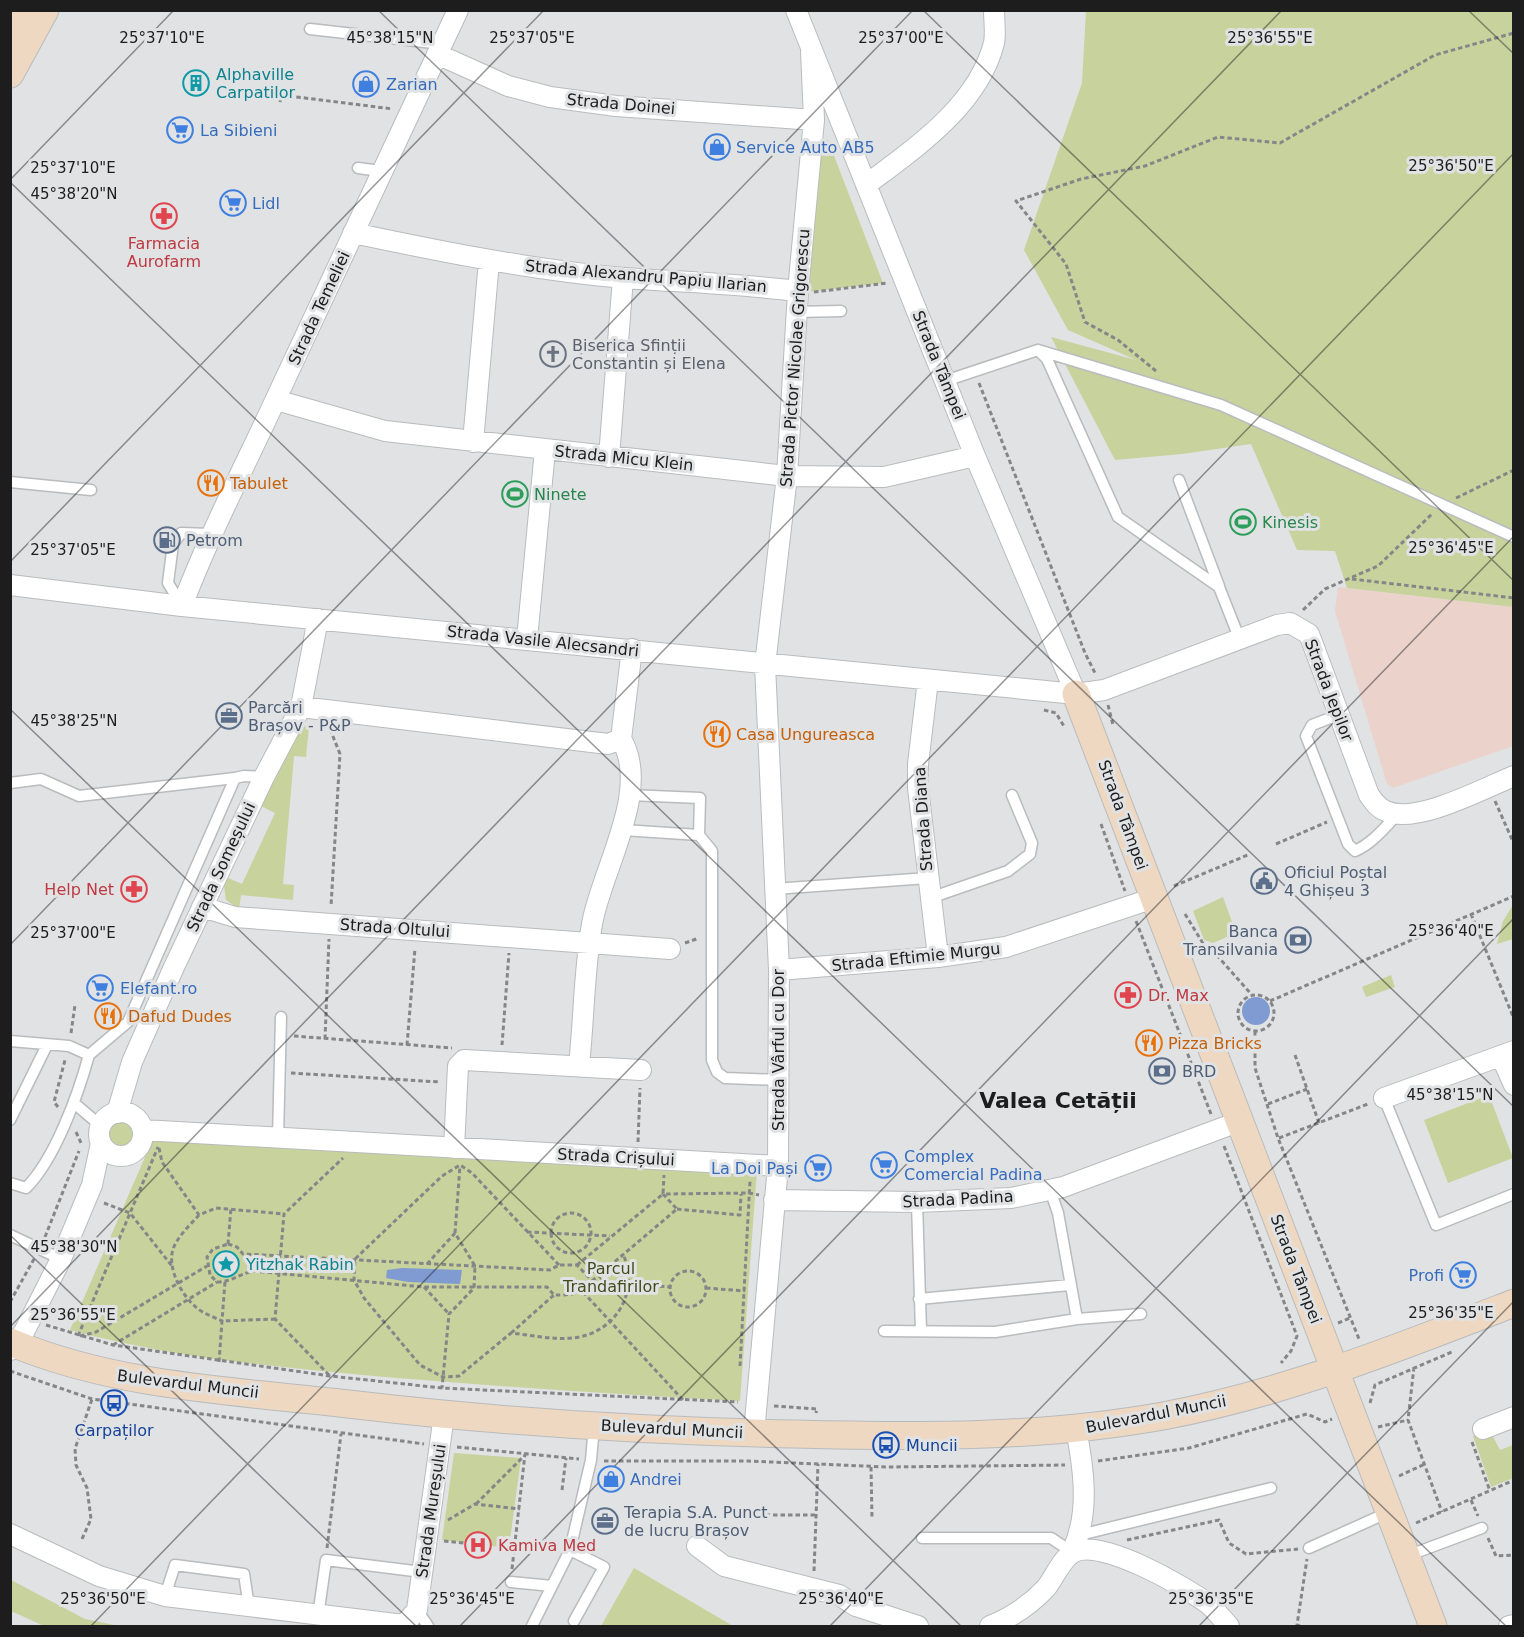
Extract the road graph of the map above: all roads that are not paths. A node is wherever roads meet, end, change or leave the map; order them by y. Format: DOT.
graph roads {
  1 [pos="21,10"];
  2 [pos="45,10"];
  3 [pos="458,10"];
  4 [pos="796,10"];
  5 [pos="994,10"];
  6 [pos="310,29"];
  7 [pos="10,33"];
  8 [pos="439,49"];
  9 [pos="811,50"];
  10 [pos="10,74"];
  11 [pos="814,120"];
  12 [pos="357,168"];
  13 [pos="381,171"];
  14 [pos="866,185"];
  15 [pos="353,233"];
  16 [pos="489,261"];
  17 [pos="624,278"];
  18 [pos="798,291"];
  19 [pos="841,310"];
  20 [pos="796,312"];
  21 [pos="1038,350"];
  22 [pos="945,381"];
  23 [pos="276,400"];
  24 [pos="473,442"];
  25 [pos="545,450"];
  26 [pos="975,456"];
  27 [pos="609,457"];
  28 [pos="787,476"];
  29 [pos="1179,480"];
  30 [pos="10,482"];
  31 [pos="91,490"];
  32 [pos="210,534"];
  33 [pos="1514,537"];
  34 [pos="10,585"];
  35 [pos="1219,587"];
  36 [pos="182,606"];
  37 [pos="318,620"];
  38 [pos="527,639"];
  39 [pos="1239,640"];
  40 [pos="632,649"];
  41 [pos="765,665"];
  42 [pos="928,680"];
  43 [pos="1076,694"];
  44 [pos="301,707"];
  45 [pos="1338,715"];
  46 [pos="621,739"];
  47 [pos="1514,776"];
  48 [pos="264,777"];
  49 [pos="235,778"];
  50 [pos="10,783"];
  51 [pos="629,795"];
  52 [pos="1012,795"];
  53 [pos="1398,814"];
  54 [pos="623,830"];
  55 [pos="699,835"];
  56 [pos="928,878"];
  57 [pos="774,889"];
  58 [pos="1168,892"];
  59 [pos="930,898"];
  60 [pos="202,907"];
  61 [pos="591,943"];
  62 [pos="670,949"];
  63 [pos="938,957"];
  64 [pos="779,970"];
  65 [pos="281,1017"];
  66 [pos="10,1041"];
  67 [pos="47,1045"];
  68 [pos="1508,1053"];
  69 [pos="89,1055"];
  70 [pos="579,1065"];
  71 [pos="641,1070"];
  72 [pos="779,1080"];
  73 [pos="1514,1085"];
  74 [pos="1384,1098"];
  75 [pos="74,1102"];
  76 [pos="117,1113"];
  77 [pos="10,1120"];
  78 [pos="1224,1126"];
  79 [pos="101,1134"];
  80 [pos="153,1135"];
  81 [pos="278,1137"];
  82 [pos="126,1156"];
  83 [pos="458,1156"];
  84 [pos="778,1166"];
  85 [pos="10,1183"];
  86 [pos="92,1185"];
  87 [pos="1050,1190"];
  88 [pos="1514,1194"];
  89 [pos="774,1200"];
  90 [pos="917,1202"];
  91 [pos="10,1235"];
  92 [pos="61,1258"];
  93 [pos="1070,1285"];
  94 [pos="919,1299"];
  95 [pos="1514,1303"];
  96 [pos="1142,1314"];
  97 [pos="1077,1319"];
  98 [pos="884,1331"];
  99 [pos="921,1331"];
  100 [pos="12,1346"];
  101 [pos="1335,1372"];
  102 [pos="444,1415"];
  103 [pos="1514,1417"];
  104 [pos="594,1426"];
  105 [pos="1076,1429"];
  106 [pos="1483,1430"];
  107 [pos="754,1433"];
  108 [pos="1271,1488"];
  109 [pos="1398,1520"];
  110 [pos="1482,1528"];
  111 [pos="10,1534"];
  112 [pos="922,1538"];
  113 [pos="1076,1544"];
  114 [pos="697,1546"];
  115 [pos="1308,1548"];
  116 [pos="570,1550"];
  117 [pos="1407,1556"];
  118 [pos="422,1572"];
  119 [pos="511,1582"];
  120 [pos="552,1586"];
  121 [pos="165,1596"];
  122 [pos="856,1606"];
  123 [pos="249,1607"];
  124 [pos="318,1616"];
  125 [pos="422,1618"];
  126 [pos="574,1621"];
  127 [pos="1514,1625"];
  128 [pos="532,1626"];
  129 [pos="862,1626"];
  130 [pos="918,1626"];
  131 [pos="990,1626"];
  132 [pos="1229,1626"];
  133 [pos="1431,1626"];
  134 [pos="1509,1626"];
  1 -- 7 [label="main road"];
  2 -- 10 [label="main road"];
  3 -- 8 [label="street, Strada Temeliei"];
  4 -- 9 [label="street, Strada Tâmpei"];
  5 -- 14 [label="street"];
  6 -- 8 [label="lane"];
  8 -- 11 [label="street, Strada Doinei"];
  8 -- 13 [label="street, Strada Temeliei"];
  9 -- 11 [label="street, Strada Pictor Nicolae Grigorescu"];
  9 -- 14 [label="street, Strada Tâmpei"];
  11 -- 18 [label="street, Strada Pictor Nicolae Grigorescu"];
  12 -- 13 [label="lane"];
  13 -- 15 [label="street, Strada Temeliei"];
  14 -- 22 [label="street, Strada Tâmpei"];
  15 -- 16 [label="street, Strada Alexandru Papiu Ilarian"];
  15 -- 23 [label="street, Strada Temeliei"];
  16 -- 17 [label="street, Strada Alexandru Papiu Ilarian"];
  16 -- 24 [label="street"];
  17 -- 18 [label="street, Strada Alexandru Papiu Ilarian"];
  17 -- 27 [label="street"];
  18 -- 20 [label="street, Strada Pictor Nicolae Grigorescu"];
  19 -- 20 [label="lane"];
  20 -- 28 [label="street, Strada Pictor Nicolae Grigorescu"];
  21 -- 22 [label="lane"];
  21 -- 33 [label="lane"];
  21 -- 35 [label="lane"];
  22 -- 26 [label="street, Strada Tâmpei"];
  23 -- 24 [label="street, Strada Micu Klein"];
  23 -- 32 [label="street, Strada Temeliei"];
  24 -- 25 [label="street, Strada Micu Klein"];
  25 -- 27 [label="street, Strada Micu Klein"];
  25 -- 38 [label="street"];
  26 -- 28 [label="street, Strada Micu Klein"];
  26 -- 43 [label="street, Strada Tâmpei"];
  27 -- 28 [label="street, Strada Micu Klein"];
  28 -- 41 [label="street, Strada Pictor Nicolae Grigorescu"];
  29 -- 35 [label="lane"];
  30 -- 31 [label="lane"];
  32 -- 36 [label="street, Strada Temeliei"];
  32 -- 36 [label="lane"];
  34 -- 36 [label="street, Strada Vasile Alecsandri"];
  35 -- 39 [label="lane"];
  36 -- 37 [label="street, Strada Vasile Alecsandri"];
  37 -- 38 [label="street, Strada Vasile Alecsandri"];
  37 -- 44 [label="street, Strada Someșului"];
  38 -- 40 [label="street, Strada Vasile Alecsandri"];
  39 -- 43 [label="street, Strada Jepilor"];
  39 -- 45 [label="street, Strada Jepilor"];
  40 -- 41 [label="street, Strada Vasile Alecsandri"];
  40 -- 46 [label="street"];
  41 -- 42 [label="street, Strada Vasile Alecsandri"];
  41 -- 57 [label="street, Strada Vârful cu Dor"];
  42 -- 43 [label="street, Strada Vasile Alecsandri"];
  42 -- 56 [label="street, Strada Diana"];
  43 -- 58 [label="main road, Strada Tâmpei"];
  44 -- 46 [label="street"];
  44 -- 48 [label="street, Strada Someșului"];
  45 -- 53 [label="street, Strada Jepilor"];
  45 -- 53 [label="lane"];
  46 -- 51 [label="street"];
  47 -- 53 [label="street"];
  48 -- 49 [label="lane"];
  48 -- 60 [label="street, Strada Someșului"];
  49 -- 50 [label="lane"];
  49 -- 69 [label="lane"];
  51 -- 54 [label="street"];
  51 -- 55 [label="lane"];
  52 -- 59 [label="lane"];
  54 -- 55 [label="lane"];
  54 -- 61 [label="street"];
  55 -- 72 [label="lane"];
  56 -- 57 [label="lane"];
  56 -- 59 [label="street, Strada Diana"];
  57 -- 64 [label="street, Strada Vârful cu Dor"];
  58 -- 63 [label="street, Strada Eftimie Murgu"];
  58 -- 78 [label="main road, Strada Tâmpei"];
  59 -- 63 [label="street, Strada Diana"];
  60 -- 61 [label="street, Strada Oltului"];
  60 -- 76 [label="street, Strada Someșului"];
  61 -- 62 [label="street, Strada Oltului"];
  61 -- 70 [label="street"];
  63 -- 64 [label="street, Strada Eftimie Murgu"];
  64 -- 72 [label="street, Strada Vârful cu Dor"];
  65 -- 81 [label="lane"];
  66 -- 67 [label="lane"];
  67 -- 69 [label="lane"];
  67 -- 77 [label="lane"];
  68 -- 73 [label="street"];
  68 -- 74 [label="street"];
  69 -- 75 [label="lane"];
  70 -- 71 [label="street"];
  70 -- 83 [label="street"];
  72 -- 84 [label="street, Strada Vârful cu Dor"];
  74 -- 88 [label="lane"];
  75 -- 79 [label="lane"];
  75 -- 85 [label="lane"];
  76 -- 79 [label="street"];
  76 -- 80 [label="street"];
  78 -- 87 [label="street, Strada Padina"];
  78 -- 101 [label="main road, Strada Tâmpei"];
  79 -- 82 [label="street"];
  79 -- 86 [label="street"];
  80 -- 81 [label="street, Strada Crișului"];
  80 -- 82 [label="street"];
  81 -- 83 [label="street, Strada Crișului"];
  82 -- 86 [label="street"];
  83 -- 84 [label="street, Strada Crișului"];
  84 -- 89 [label="street, Strada Vârful cu Dor"];
  86 -- 92 [label="street"];
  87 -- 90 [label="street, Strada Padina"];
  87 -- 93 [label="lane"];
  89 -- 90 [label="street, Strada Padina"];
  89 -- 107 [label="street, Strada Vârful cu Dor"];
  90 -- 94 [label="lane"];
  91 -- 92 [label="lane"];
  92 -- 100 [label="street"];
  93 -- 94 [label="lane"];
  93 -- 97 [label="lane"];
  94 -- 99 [label="lane"];
  95 -- 101 [label="main road, Bulevardul Muncii"];
  96 -- 97 [label="lane"];
  97 -- 99 [label="lane"];
  98 -- 99 [label="lane"];
  100 -- 102 [label="main road, Bulevardul Muncii"];
  101 -- 105 [label="main road, Bulevardul Muncii"];
  101 -- 109 [label="main road, Strada Tâmpei"];
  102 -- 104 [label="main road, Bulevardul Muncii"];
  102 -- 118 [label="street, Strada Mureșului"];
  103 -- 106 [label="street"];
  104 -- 107 [label="main road, Bulevardul Muncii"];
  104 -- 116 [label="lane"];
  105 -- 107 [label="main road, Bulevardul Muncii"];
  105 -- 113 [label="street"];
  108 -- 113 [label="lane"];
  109 -- 115 [label="lane"];
  109 -- 117 [label="main road, Strada Tâmpei"];
  110 -- 117 [label="lane"];
  111 -- 121 [label="street, Strada Mureșului"];
  112 -- 113 [label="lane"];
  113 -- 131 [label="street"];
  113 -- 132 [label="street"];
  114 -- 122 [label="street"];
  116 -- 120 [label="lane"];
  116 -- 126 [label="lane"];
  117 -- 133 [label="main road, Strada Tâmpei"];
  118 -- 124 [label="lane"];
  118 -- 125 [label="street, Strada Mureșului"];
  119 -- 120 [label="lane"];
  120 -- 128 [label="lane"];
  121 -- 123 [label="street, Strada Mureșului"];
  121 -- 123 [label="lane"];
  122 -- 129 [label="street"];
  122 -- 130 [label="street"];
  123 -- 124 [label="street, Strada Mureșului"];
  124 -- 125 [label="street, Strada Mureșului"];
  127 -- 134 [label="street"];
}
